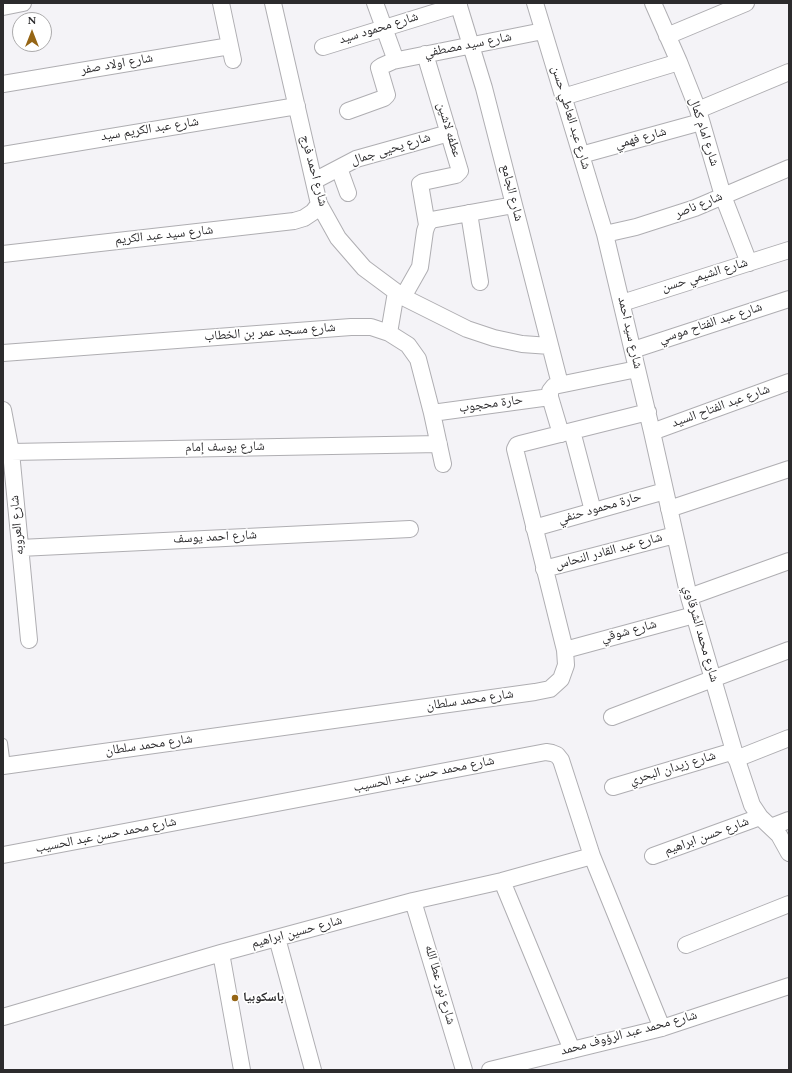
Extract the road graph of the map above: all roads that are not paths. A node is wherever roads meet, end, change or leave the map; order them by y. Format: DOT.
graph roads {
  1 [pos="23,3"];
  2 [pos="221,3"];
  3 [pos="273,3"];
  4 [pos="375,3"];
  5 [pos="535,3"];
  6 [pos="653,3"];
  7 [pos="746,3"];
  8 [pos="458,4"];
  9 [pos="3,7"];
  10 [pos="384,28"];
  11 [pos="543,31"];
  12 [pos="668,36"];
  13 [pos="471,45"];
  14 [pos="323,47"];
  15 [pos="425,54"];
  16 [pos="393,61"];
  17 [pos="679,62"];
  18 [pos="789,72"];
  19 [pos="3,84"];
  20 [pos="563,97"];
  21 [pos="297,106"];
  22 [pos="348,111"];
  23 [pos="700,116"];
  24 [pos="449,133"];
  25 [pos="3,155"];
  26 [pos="581,155"];
  27 [pos="339,168"];
  28 [pos="789,168"];
  29 [pos="314,181"];
  30 [pos="348,193"];
  31 [pos="723,196"];
  32 [pos="319,204"];
  33 [pos="514,205"];
  34 [pos="469,213"];
  35 [pos="427,225"];
  36 [pos="605,234"];
  37 [pos="789,250"];
  38 [pos="3,254"];
  39 [pos="748,263"];
  40 [pos="480,282"];
  41 [pos="399,294"];
  42 [pos="789,299"];
  43 [pos="622,302"];
  44 [pos="389,333"];
  45 [pos="550,346"];
  46 [pos="633,350"];
  47 [pos="3,354"];
  48 [pos="637,369"];
  49 [pos="789,382"];
  50 [pos="560,384"];
  51 [pos="550,397"];
  52 [pos="3,410"];
  53 [pos="648,412"];
  54 [pos="432,413"];
  55 [pos="652,432"];
  56 [pos="566,433"];
  57 [pos="439,444"];
  58 [pos="11,452"];
  59 [pos="443,464"];
  60 [pos="789,469"];
  61 [pos="8,480"];
  62 [pos="665,491"];
  63 [pos="670,509"];
  64 [pos="594,511"];
  65 [pos="534,528"];
  66 [pos="410,529"];
  67 [pos="675,535"];
  68 [pos="20,548"];
  69 [pos="789,562"];
  70 [pos="544,569"];
  71 [pos="689,597"];
  72 [pos="694,615"];
  73 [pos="29,640"];
  74 [pos="565,650"];
  75 [pos="789,650"];
  76 [pos="712,679"];
  77 [pos="612,717"];
  78 [pos="789,738"];
  79 [pos="3,743"];
  80 [pos="735,755"];
  81 [pos="5,766"];
  82 [pos="613,787"];
  83 [pos="789,820"];
  84 [pos="765,822"];
  85 [pos="789,853"];
  86 [pos="3,855"];
  87 [pos="592,856"];
  88 [pos="653,856"];
  89 [pos="502,880"];
  90 [pos="414,901"];
  91 [pos="789,904"];
  92 [pos="277,938"];
  93 [pos="686,945"];
  94 [pos="221,953"];
  95 [pos="789,986"];
  96 [pos="3,1017"];
  97 [pos="662,1028"];
  98 [pos="572,1050"];
  99 [pos="242,1070"];
  100 [pos="313,1070"];
  101 [pos="464,1070"];
  102 [pos="490,1070"];
  1 -- 9 [label="street"];
  2 -- 19 [label="street, شارع اولاد صفر"];
  3 -- 21 [label="street, شارع احمد فرج"];
  4 -- 10 [label="street"];
  5 -- 11 [label="street, شارع عبد العاطي حسن"];
  6 -- 12 [label="street, شارع امام كمال"];
  7 -- 12 [label="street"];
  8 -- 10 [label="street, شارع محمود سيد"];
  8 -- 13 [label="street, شارع الجامع"];
  10 -- 14 [label="street, شارع محمود سيد"];
  10 -- 16 [label="street"];
  11 -- 13 [label="street, شارع سيد مصطفي"];
  11 -- 20 [label="street, شارع عبد العاطي حسن"];
  12 -- 17 [label="street, شارع امام كمال"];
  13 -- 15 [label="street, شارع سيد مصطفي"];
  13 -- 33 [label="street, شارع الجامع"];
  15 -- 16 [label="street, شارع سيد مصطفي"];
  15 -- 24 [label="street, عطفه لاشين"];
  16 -- 22 [label="street, شارع سيد مصطفي"];
  17 -- 20 [label="street"];
  17 -- 23 [label="street, شارع امام كمال"];
  18 -- 23 [label="street, شارع فهمي"];
  20 -- 26 [label="street, شارع عبد العاطي حسن"];
  21 -- 25 [label="street, شارع عبد الكريم سيد"];
  21 -- 29 [label="street, شارع احمد فرج"];
  23 -- 26 [label="street, شارع فهمي"];
  23 -- 31 [label="street, شارع امام كمال"];
  24 -- 27 [label="street, شارع يحيى جمال"];
  24 -- 35 [label="street, عطفه لاشين"];
  26 -- 36 [label="street, شارع عبد العاطي حسن"];
  27 -- 29 [label="street, شارع يحيى جمال"];
  27 -- 30 [label="street"];
  28 -- 31 [label="street, شارع ناصر"];
  29 -- 32 [label="street, شارع احمد فرج"];
  31 -- 36 [label="street, شارع ناصر"];
  31 -- 39 [label="street, شارع امام كمال"];
  32 -- 38 [label="street, شارع سيد عبد الكريم"];
  32 -- 41 [label="street, شارع احمد فرج"];
  33 -- 34 [label="street"];
  33 -- 45 [label="street, شارع الجامع"];
  34 -- 35 [label="street"];
  34 -- 40 [label="street"];
  35 -- 41 [label="street"];
  36 -- 43 [label="street, شارع سيد احمد"];
  37 -- 39 [label="street, شارع الشيمي حسن"];
  39 -- 43 [label="street, شارع الشيمي حسن"];
  41 -- 44 [label="street"];
  41 -- 45 [label="street, شارع احمد فرج"];
  42 -- 46 [label="street, شارع عبد الفتاح موسي"];
  43 -- 46 [label="street, شارع سيد احمد"];
  44 -- 47 [label="street, شارع مسجد عمر بن الخطاب"];
  44 -- 54 [label="street, شارع مسجد عمر بن الخطاب"];
  45 -- 50 [label="street, شارع الجامع"];
  46 -- 48 [label="street, شارع سيد احمد"];
  48 -- 50 [label="street"];
  48 -- 53 [label="street, شارع سيد احمد"];
  49 -- 55 [label="street, شارع عبد الفتاح السيد"];
  50 -- 51 [label="street"];
  51 -- 54 [label="street, حارة محجوب"];
  51 -- 56 [label="street"];
  52 -- 58 [label="street, شارع العروبه"];
  53 -- 55 [label="street, شارع سيد احمد"];
  53 -- 56 [label="street, شارع محمد سلطان"];
  54 -- 57 [label="street, شارع مسجد عمر بن الخطاب"];
  55 -- 62 [label="street, شارع محمد الشرقاوي"];
  56 -- 64 [label="street"];
  56 -- 65 [label="street, شارع محمد سلطان"];
  57 -- 58 [label="street, شارع يوسف إمام"];
  57 -- 59 [label="street, شارع مسجد عمر بن الخطاب"];
  58 -- 61 [label="street, شارع العروبه"];
  60 -- 63 [label="street"];
  61 -- 68 [label="street, شارع العروبه"];
  62 -- 63 [label="street, شارع محمد الشرقاوي"];
  62 -- 64 [label="street, حارة محمود حنفي"];
  63 -- 67 [label="street, شارع محمد الشرقاوي"];
  64 -- 65 [label="street, حارة محمود حنفي"];
  65 -- 70 [label="street, شارع محمد سلطان"];
  66 -- 68 [label="street, شارع احمد يوسف"];
  67 -- 70 [label="street, شارع عبد القادر النحاس"];
  67 -- 71 [label="street, شارع محمد الشرقاوي"];
  68 -- 73 [label="street, شارع العروبه"];
  69 -- 71 [label="street"];
  70 -- 74 [label="street, شارع محمد سلطان"];
  71 -- 72 [label="street, شارع محمد الشرقاوي"];
  72 -- 74 [label="street, شارع شوقي"];
  72 -- 76 [label="street, شارع محمد الشرقاوي"];
  74 -- 81 [label="street, شارع محمد سلطان"];
  75 -- 76 [label="street"];
  76 -- 77 [label="street"];
  76 -- 80 [label="street, شارع محمد الشرقاوي"];
  78 -- 80 [label="street, شارع زيدان البحري"];
  79 -- 81 [label="lane"];
  80 -- 82 [label="street, شارع زيدان البحري"];
  80 -- 84 [label="street, شارع محمد الشرقاوي"];
  83 -- 84 [label="street, شارع حسن ابراهيم"];
  84 -- 85 [label="street, شارع محمد الشرقاوي"];
  84 -- 88 [label="street, شارع حسن ابراهيم"];
  86 -- 87 [label="street, شارع محمد حسن عبد الحسيب"];
  87 -- 89 [label="street, شارع حسين ابراهيم"];
  87 -- 97 [label="street, شارع محمد حسن عبد الحسيب"];
  89 -- 90 [label="street, شارع حسين ابراهيم"];
  89 -- 98 [label="street"];
  90 -- 92 [label="street, شارع حسين ابراهيم"];
  90 -- 101 [label="street, شارع نور عطا الله"];
  91 -- 93 [label="street"];
  92 -- 94 [label="street, شارع حسين ابراهيم"];
  92 -- 100 [label="street"];
  94 -- 96 [label="street, شارع حسين ابراهيم"];
  94 -- 99 [label="street"];
  95 -- 97 [label="street, شارع محمد عبد الرؤوف محمد"];
  97 -- 98 [label="street, شارع محمد عبد الرؤوف محمد"];
  98 -- 102 [label="street, شارع محمد عبد الرؤوف محمد"];
}
